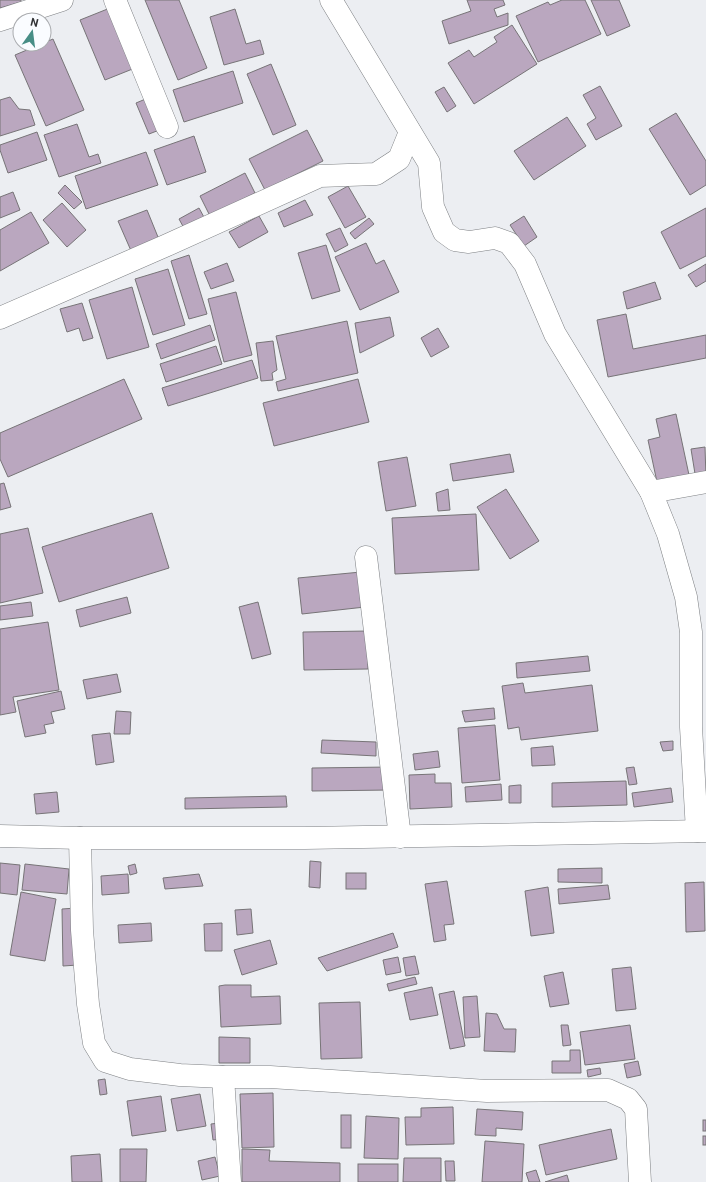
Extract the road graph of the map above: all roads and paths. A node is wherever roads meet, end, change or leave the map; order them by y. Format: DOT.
graph roads {
  1 [pos="62,0"];
  2 [pos="115,0"];
  3 [pos="331,0"];
  4 [pos="0,20"];
  5 [pos="167,127"];
  6 [pos="410,132"];
  7 [pos="0,318"];
  8 [pos="706,482"];
  9 [pos="651,492"];
  10 [pos="366,556"];
  11 [pos="702,831"];
  12 [pos="0,836"];
  13 [pos="400,836"];
  14 [pos="80,838"];
  15 [pos="223,1077"];
  16 [pos="230,1182"];
  17 [pos="640,1182"];
  1 -- 4 [label="street"];
  2 -- 5 [label="street"];
  3 -- 6 [label="street"];
  6 -- 7 [label="street"];
  6 -- 9 [label="street"];
  8 -- 9 [label="street"];
  9 -- 11 [label="street"];
  10 -- 13 [label="street"];
  11 -- 13 [label="street"];
  12 -- 14 [label="street"];
  13 -- 14 [label="street"];
  14 -- 15 [label="street"];
  15 -- 16 [label="street"];
  15 -- 17 [label="street"];
}
